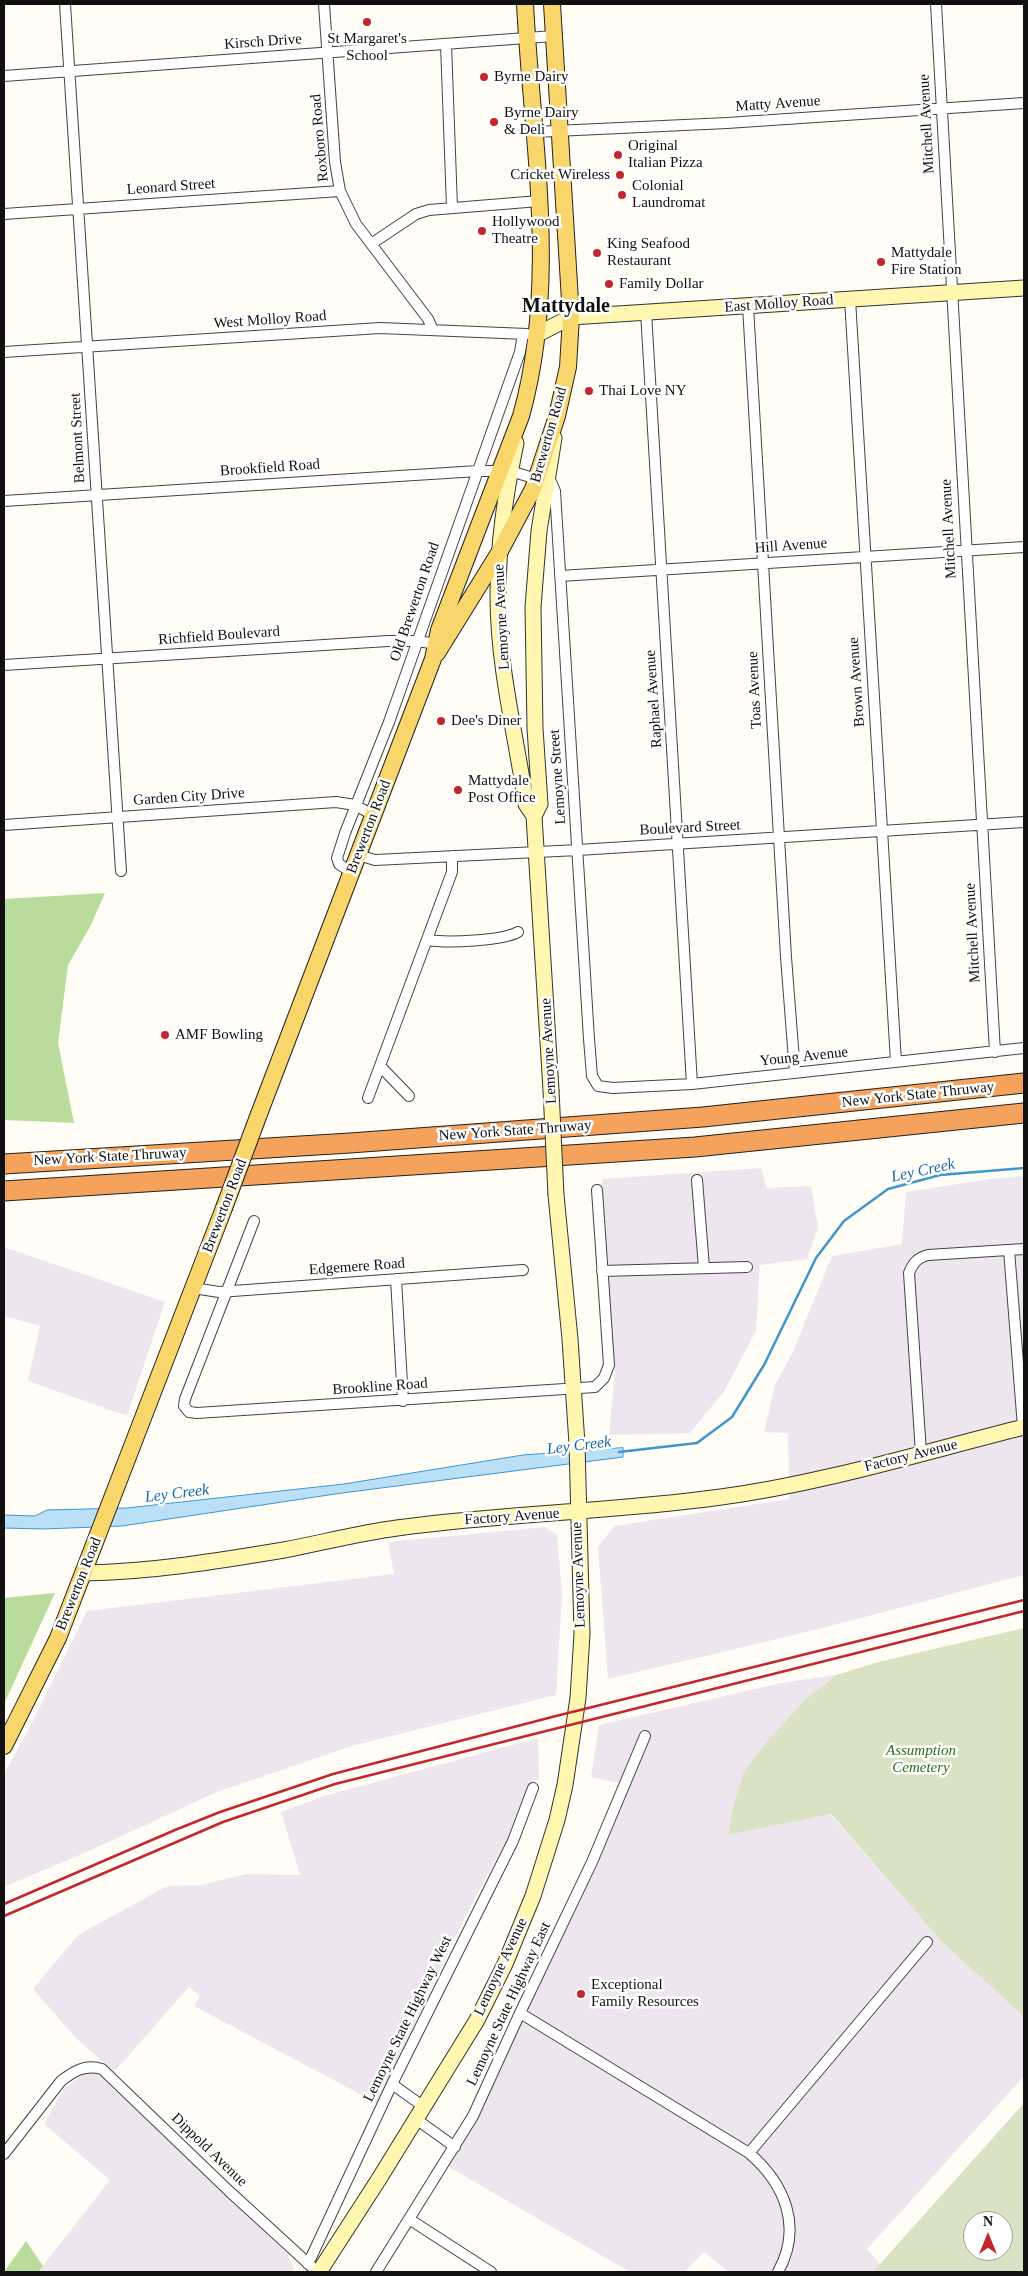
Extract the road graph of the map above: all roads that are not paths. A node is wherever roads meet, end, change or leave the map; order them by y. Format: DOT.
graph roads {
  1 [pos="65,4"];
  2 [pos="324,4"];
  3 [pos="525,4"];
  4 [pos="552,4"];
  5 [pos="936,4"];
  6 [pos="554,36"];
  7 [pos="527,38"];
  8 [pos="446,44"];
  9 [pos="327,53"];
  10 [pos="69,72"];
  11 [pos="4,76"];
  12 [pos="1024,103"];
  13 [pos="942,108"];
  14 [pos="560,130"];
  15 [pos="534,132"];
  16 [pos="340,190"];
  17 [pos="538,201"];
  18 [pos="452,207"];
  19 [pos="79,209"];
  20 [pos="4,214"];
  21 [pos="370,244"];
  22 [pos="1024,288"];
  23 [pos="951,293"];
  24 [pos="850,299"];
  25 [pos="748,306"];
  26 [pos="646,312"];
  27 [pos="571,318"];
  28 [pos="433,330"];
  29 [pos="530,334"];
  30 [pos="88,347"];
  31 [pos="4,352"];
  32 [pos="505,470"];
  33 [pos="478,471"];
  34 [pos="543,478"];
  35 [pos="96,495"];
  36 [pos="4,501"];
  37 [pos="1024,547"];
  38 [pos="965,550"];
  39 [pos="499,553"];
  40 [pos="864,556"];
  41 [pos="763,563"];
  42 [pos="661,569"];
  43 [pos="560,576"];
  44 [pos="417,641"];
  45 [pos="435,652"];
  46 [pos="108,659"];
  47 [pos="4,665"];
  48 [pos="355,805"];
  49 [pos="374,815"];
  50 [pos="534,816"];
  51 [pos="116,818"];
  52 [pos="1024,822"];
  53 [pos="4,825"];
  54 [pos="981,825"];
  55 [pos="881,832"];
  56 [pos="779,838"];
  57 [pos="678,844"];
  58 [pos="578,850"];
  59 [pos="538,852"];
  60 [pos="358,856"];
  61 [pos="452,856"];
  62 [pos="121,871"];
  63 [pos="351,872"];
  64 [pos="518,932"];
  65 [pos="428,940"];
  66 [pos="1024,1048"];
  67 [pos="995,1052"];
  68 [pos="896,1062"];
  69 [pos="380,1066"];
  70 [pos="795,1073"];
  71 [pos="592,1076"];
  72 [pos="692,1084"];
  73 [pos="1024,1084"];
  74 [pos="409,1096"];
  75 [pos="368,1098"];
  76 [pos="1024,1113"];
  77 [pos="4,1164"];
  78 [pos="697,1180"];
  79 [pos="597,1190"];
  80 [pos="4,1191"];
  81 [pos="254,1221"];
  82 [pos="1024,1249"];
  83 [pos="1009,1250"];
  84 [pos="747,1267"];
  85 [pos="704,1268"];
  86 [pos="523,1270"];
  87 [pos="602,1271"];
  88 [pos="396,1280"];
  89 [pos="193,1288"];
  90 [pos="227,1292"];
  91 [pos="573,1390"];
  92 [pos="403,1401"];
  93 [pos="1024,1427"];
  94 [pos="921,1453"];
  95 [pos="577,1512"];
  96 [pos="84,1572"];
  97 [pos="645,1736"];
  98 [pos="4,1746"];
  99 [pos="533,1788"];
  100 [pos="926,1942"];
  101 [pos="520,2013"];
  102 [pos="392,2084"];
  103 [pos="420,2113"];
  104 [pos="454,2147"];
  105 [pos="749,2153"];
  106 [pos="4,2154"];
  107 [pos="409,2219"];
  108 [pos="315,2269"];
  109 [pos="376,2272"];
  110 [pos="491,2272"];
  111 [pos="778,2272"];
  1 -- 10 [label="street, Belmont Street"];
  2 -- 9 [label="street, Roxboro Road"];
  3 -- 7 [label="main road, Brewerton Road"];
  4 -- 6 [label="main road, Brewerton Road"];
  5 -- 13 [label="street, Mitchell Avenue"];
  6 -- 7 [label="street, Kirsch Drive"];
  6 -- 14 [label="main road, Brewerton Road"];
  7 -- 8 [label="street, Kirsch Drive"];
  7 -- 15 [label="main road, Brewerton Road"];
  8 -- 9 [label="street, Kirsch Drive"];
  8 -- 18 [label="street"];
  9 -- 10 [label="street, Kirsch Drive"];
  9 -- 16 [label="street, Roxboro Road"];
  10 -- 11 [label="street, Kirsch Drive"];
  10 -- 19 [label="street, Belmont Street"];
  12 -- 13 [label="street, Matty Avenue"];
  13 -- 14 [label="street, Matty Avenue"];
  13 -- 23 [label="street, Mitchell Avenue"];
  14 -- 15 [label="street, Matty Avenue"];
  14 -- 27 [label="main road, Brewerton Road"];
  15 -- 17 [label="main road, Brewerton Road"];
  16 -- 19 [label="street, Leonard Street"];
  16 -- 21 [label="street, Roxboro Road"];
  17 -- 18 [label="street"];
  17 -- 29 [label="main road, Brewerton Road"];
  18 -- 21 [label="street"];
  19 -- 20 [label="street, Leonard Street"];
  19 -- 30 [label="street, Belmont Street"];
  21 -- 28 [label="street, Roxboro Road"];
  22 -- 23 [label="street, East Molloy Road"];
  23 -- 24 [label="street, East Molloy Road"];
  23 -- 38 [label="street, Mitchell Avenue"];
  24 -- 25 [label="street, East Molloy Road"];
  24 -- 40 [label="street, Brown Avenue"];
  25 -- 26 [label="street, East Molloy Road"];
  25 -- 41 [label="street, Toas Avenue"];
  26 -- 27 [label="street, East Molloy Road"];
  26 -- 42 [label="street, Raphael Avenue"];
  27 -- 29 [label="street, East Molloy Road"];
  27 -- 34 [label="main road, Brewerton Road"];
  28 -- 29 [label="street, West Molloy Road"];
  28 -- 30 [label="street, West Molloy Road"];
  29 -- 32 [label="main road, Brewerton Road"];
  29 -- 33 [label="street, Old Brewerton Road"];
  30 -- 31 [label="street, West Molloy Road"];
  30 -- 35 [label="street, Belmont Street"];
  32 -- 33 [label="street, Brookfield Road"];
  32 -- 34 [label="street, Brookfield Road"];
  32 -- 39 [label="street, Lemoyne Avenue"];
  32 -- 45 [label="main road, Brewerton Road"];
  33 -- 35 [label="street, Brookfield Road"];
  33 -- 44 [label="street, Old Brewerton Road"];
  34 -- 39 [label="main road, Brewerton Road"];
  34 -- 43 [label="street, Lemoyne Street"];
  34 -- 50 [label="street, Lemoyne Avenue"];
  35 -- 36 [label="street, Brookfield Road"];
  35 -- 46 [label="street, Belmont Street"];
  37 -- 38 [label="street, Hill Avenue"];
  38 -- 40 [label="street, Hill Avenue"];
  38 -- 54 [label="street, Mitchell Avenue"];
  39 -- 45 [label="main road, Brewerton Road"];
  39 -- 50 [label="street, Lemoyne Avenue"];
  40 -- 41 [label="street, Hill Avenue"];
  40 -- 55 [label="street, Brown Avenue"];
  41 -- 42 [label="street, Hill Avenue"];
  41 -- 56 [label="street, Toas Avenue"];
  42 -- 43 [label="street, Hill Avenue"];
  42 -- 57 [label="street, Raphael Avenue"];
  43 -- 58 [label="street, Lemoyne Street"];
  44 -- 45 [label="street, Richfield Boulevard"];
  44 -- 46 [label="street, Richfield Boulevard"];
  44 -- 48 [label="street, Old Brewerton Road"];
  45 -- 49 [label="main road, Brewerton Road"];
  46 -- 47 [label="street, Richfield Boulevard"];
  46 -- 51 [label="street, Belmont Street"];
  48 -- 49 [label="street, Garden City Drive"];
  48 -- 51 [label="street, Garden City Drive"];
  48 -- 63 [label="street, Old Brewerton Road"];
  49 -- 60 [label="main road, Brewerton Road"];
  50 -- 59 [label="street, Lemoyne Avenue"];
  51 -- 53 [label="street, Garden City Drive"];
  51 -- 62 [label="street, Belmont Street"];
  52 -- 54 [label="street, Boulevard Street"];
  54 -- 55 [label="street, Boulevard Street"];
  54 -- 67 [label="street, Mitchell Avenue"];
  55 -- 56 [label="street, Boulevard Street"];
  55 -- 68 [label="street, Brown Avenue"];
  56 -- 57 [label="street, Boulevard Street"];
  56 -- 70 [label="street, Toas Avenue"];
  57 -- 58 [label="street, Boulevard Street"];
  57 -- 72 [label="street, Raphael Avenue"];
  58 -- 59 [label="street, Boulevard Street"];
  58 -- 71 [label="street, Lemoyne Street"];
  59 -- 61 [label="street, Boulevard Street"];
  59 -- 91 [label="street, Lemoyne Avenue, bridge"];
  60 -- 61 [label="street, Boulevard Street"];
  60 -- 63 [label="main road, Brewerton Road"];
  61 -- 65 [label="street"];
  63 -- 89 [label="main road, Brewerton Road, bridge"];
  64 -- 65 [label="street"];
  65 -- 69 [label="street"];
  66 -- 67 [label="street, Young Avenue"];
  67 -- 68 [label="street, Young Avenue"];
  68 -- 70 [label="street, Young Avenue"];
  69 -- 74 [label="street"];
  69 -- 75 [label="street"];
  70 -- 72 [label="street, Young Avenue"];
  71 -- 72 [label="street, Young Avenue"];
  73 -- 77 [label="highway, New York State Thruway"];
  76 -- 80 [label="highway, New York State Thruway"];
  78 -- 85 [label="street"];
  79 -- 87 [label="street"];
  81 -- 90 [label="street"];
  82 -- 83 [label="street"];
  83 -- 93 [label="street"];
  83 -- 94 [label="street"];
  84 -- 85 [label="street"];
  85 -- 87 [label="street"];
  86 -- 88 [label="street, Edgemere Road"];
  87 -- 91 [label="street, Brookline Road"];
  88 -- 90 [label="street, Edgemere Road"];
  88 -- 92 [label="street"];
  89 -- 90 [label="street, Edgemere Road"];
  89 -- 96 [label="main road, Brewerton Road"];
  90 -- 92 [label="street, Brookline Road"];
  91 -- 92 [label="street, Brookline Road"];
  91 -- 95 [label="street, Lemoyne Avenue"];
  93 -- 94 [label="street, Factory Avenue"];
  94 -- 95 [label="street, Factory Avenue"];
  95 -- 96 [label="street, Factory Avenue"];
  95 -- 103 [label="street, Lemoyne Avenue"];
  96 -- 98 [label="main road, Brewerton Road"];
  97 -- 101 [label="street, Lemoyne State Highway East"];
  99 -- 102 [label="street, Lemoyne State Highway West"];
  100 -- 105 [label="street"];
  101 -- 104 [label="street, Lemoyne State Highway East"];
  101 -- 105 [label="street"];
  102 -- 103 [label="street"];
  102 -- 108 [label="street, Lemoyne State Highway West"];
  103 -- 104 [label="street"];
  103 -- 108 [label="street, Lemoyne Avenue"];
  104 -- 107 [label="street, Lemoyne State Highway East"];
  105 -- 111 [label="street"];
  106 -- 108 [label="street, Dippold Avenue"];
  107 -- 109 [label="street, Lemoyne State Highway East"];
  107 -- 110 [label="street"];
}
